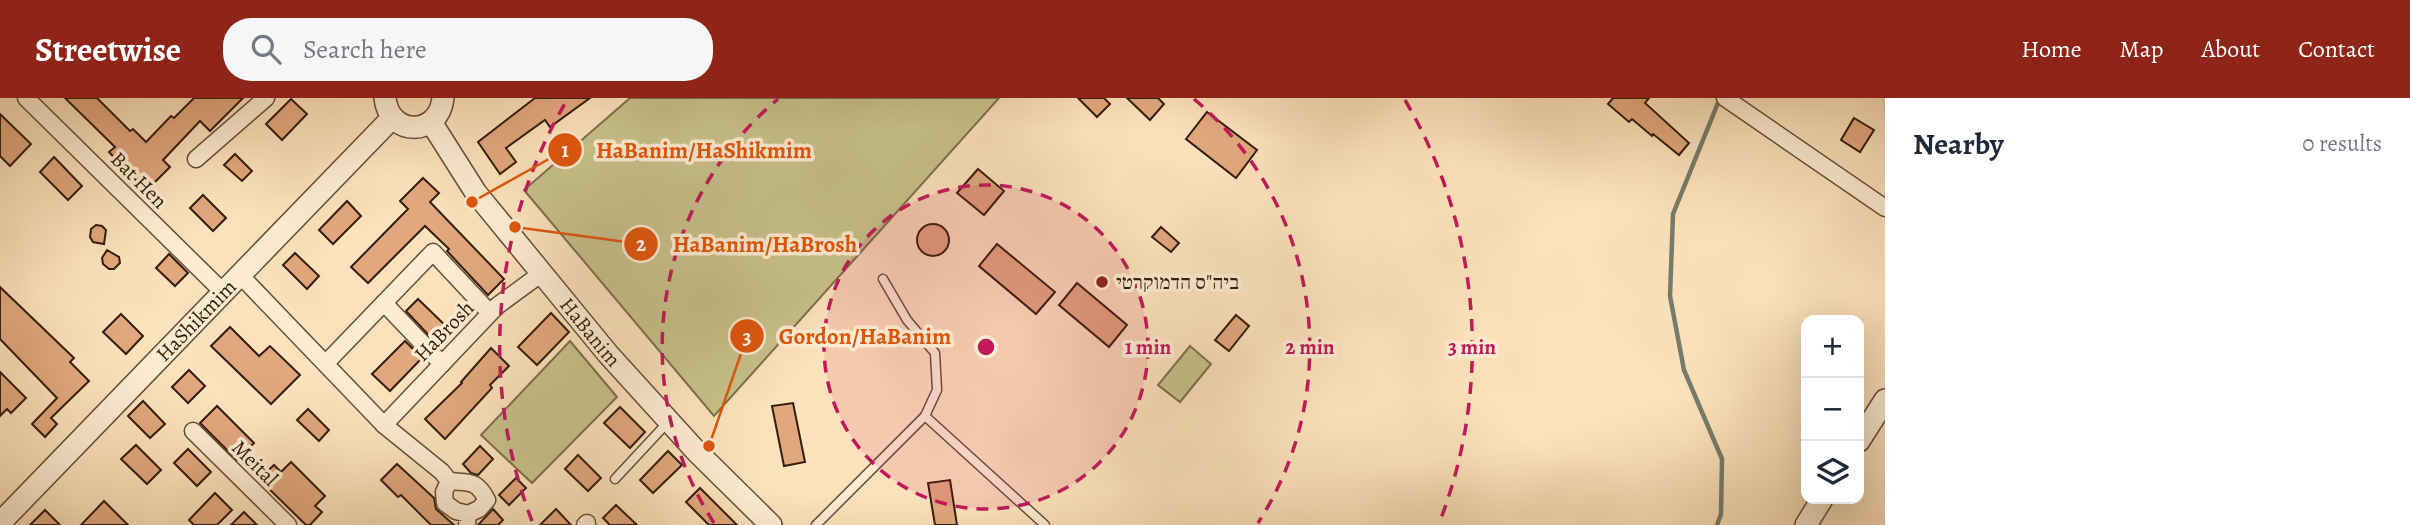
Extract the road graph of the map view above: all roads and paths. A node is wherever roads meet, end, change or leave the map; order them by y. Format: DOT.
graph roads {
  1 [pos="26,98"];
  2 [pos="267,98"];
  3 [pos="443,98"];
  4 [pos="1730,102"];
  5 [pos="389,108"];
  6 [pos="431,122"];
  7 [pos="196,159"];
  8 [pos="1885,208"];
  9 [pos="542,273"];
  10 [pos="240,275"];
  11 [pos="883,279"];
  12 [pos="222,291"];
  13 [pos="384,303"];
  14 [pos="490,313"];
  15 [pos="326,363"];
  16 [pos="442,364"];
  17 [pos="1885,400"];
  18 [pos="925,416"];
  19 [pos="669,422"];
  20 [pos="384,425"];
  21 [pos="192,431"];
  22 [pos="1864,433"];
  23 [pos="615,479"];
  24 [pos="449,481"];
  25 [pos="1819,504"];
  26 [pos="467,520"];
  27 [pos="0,523"];
  28 [pos="288,525"];
  29 [pos="771,525"];
  30 [pos="817,525"];
  31 [pos="1045,525"];
  32 [pos="1806,525"];
  1 -- 12 [label="street, Bat Hen"];
  2 -- 7 [label="street"];
  3 -- 6 [label="street"];
  4 -- 8 [label="street"];
  5 -- 6 [label="street"];
  5 -- 10 [label="street, HaShikmim"];
  6 -- 9 [label="street, HaBanim"];
  9 -- 14 [label="street, HaBrosh"];
  9 -- 19 [label="street, HaBanim"];
  10 -- 12 [label="street, HaShikmim"];
  10 -- 15 [label="street"];
  11 -- 18 [label="lane"];
  12 -- 27 [label="street, HaShikmim"];
  13 -- 14 [label="street"];
  13 -- 15 [label="street"];
  13 -- 16 [label="street"];
  14 -- 16 [label="street, HaBrosh"];
  15 -- 20 [label="street"];
  16 -- 20 [label="street, HaBrosh"];
  17 -- 22 [label="street"];
  18 -- 30 [label="lane"];
  18 -- 31 [label="lane"];
  19 -- 23 [label="lane"];
  19 -- 29 [label="street, HaBanim"];
  20 -- 24 [label="street"];
  21 -- 28 [label="street, Meital"];
  24 -- 26 [label="street"];
  24 -- 26 [label="street"];
  25 -- 32 [label="street"];
}
